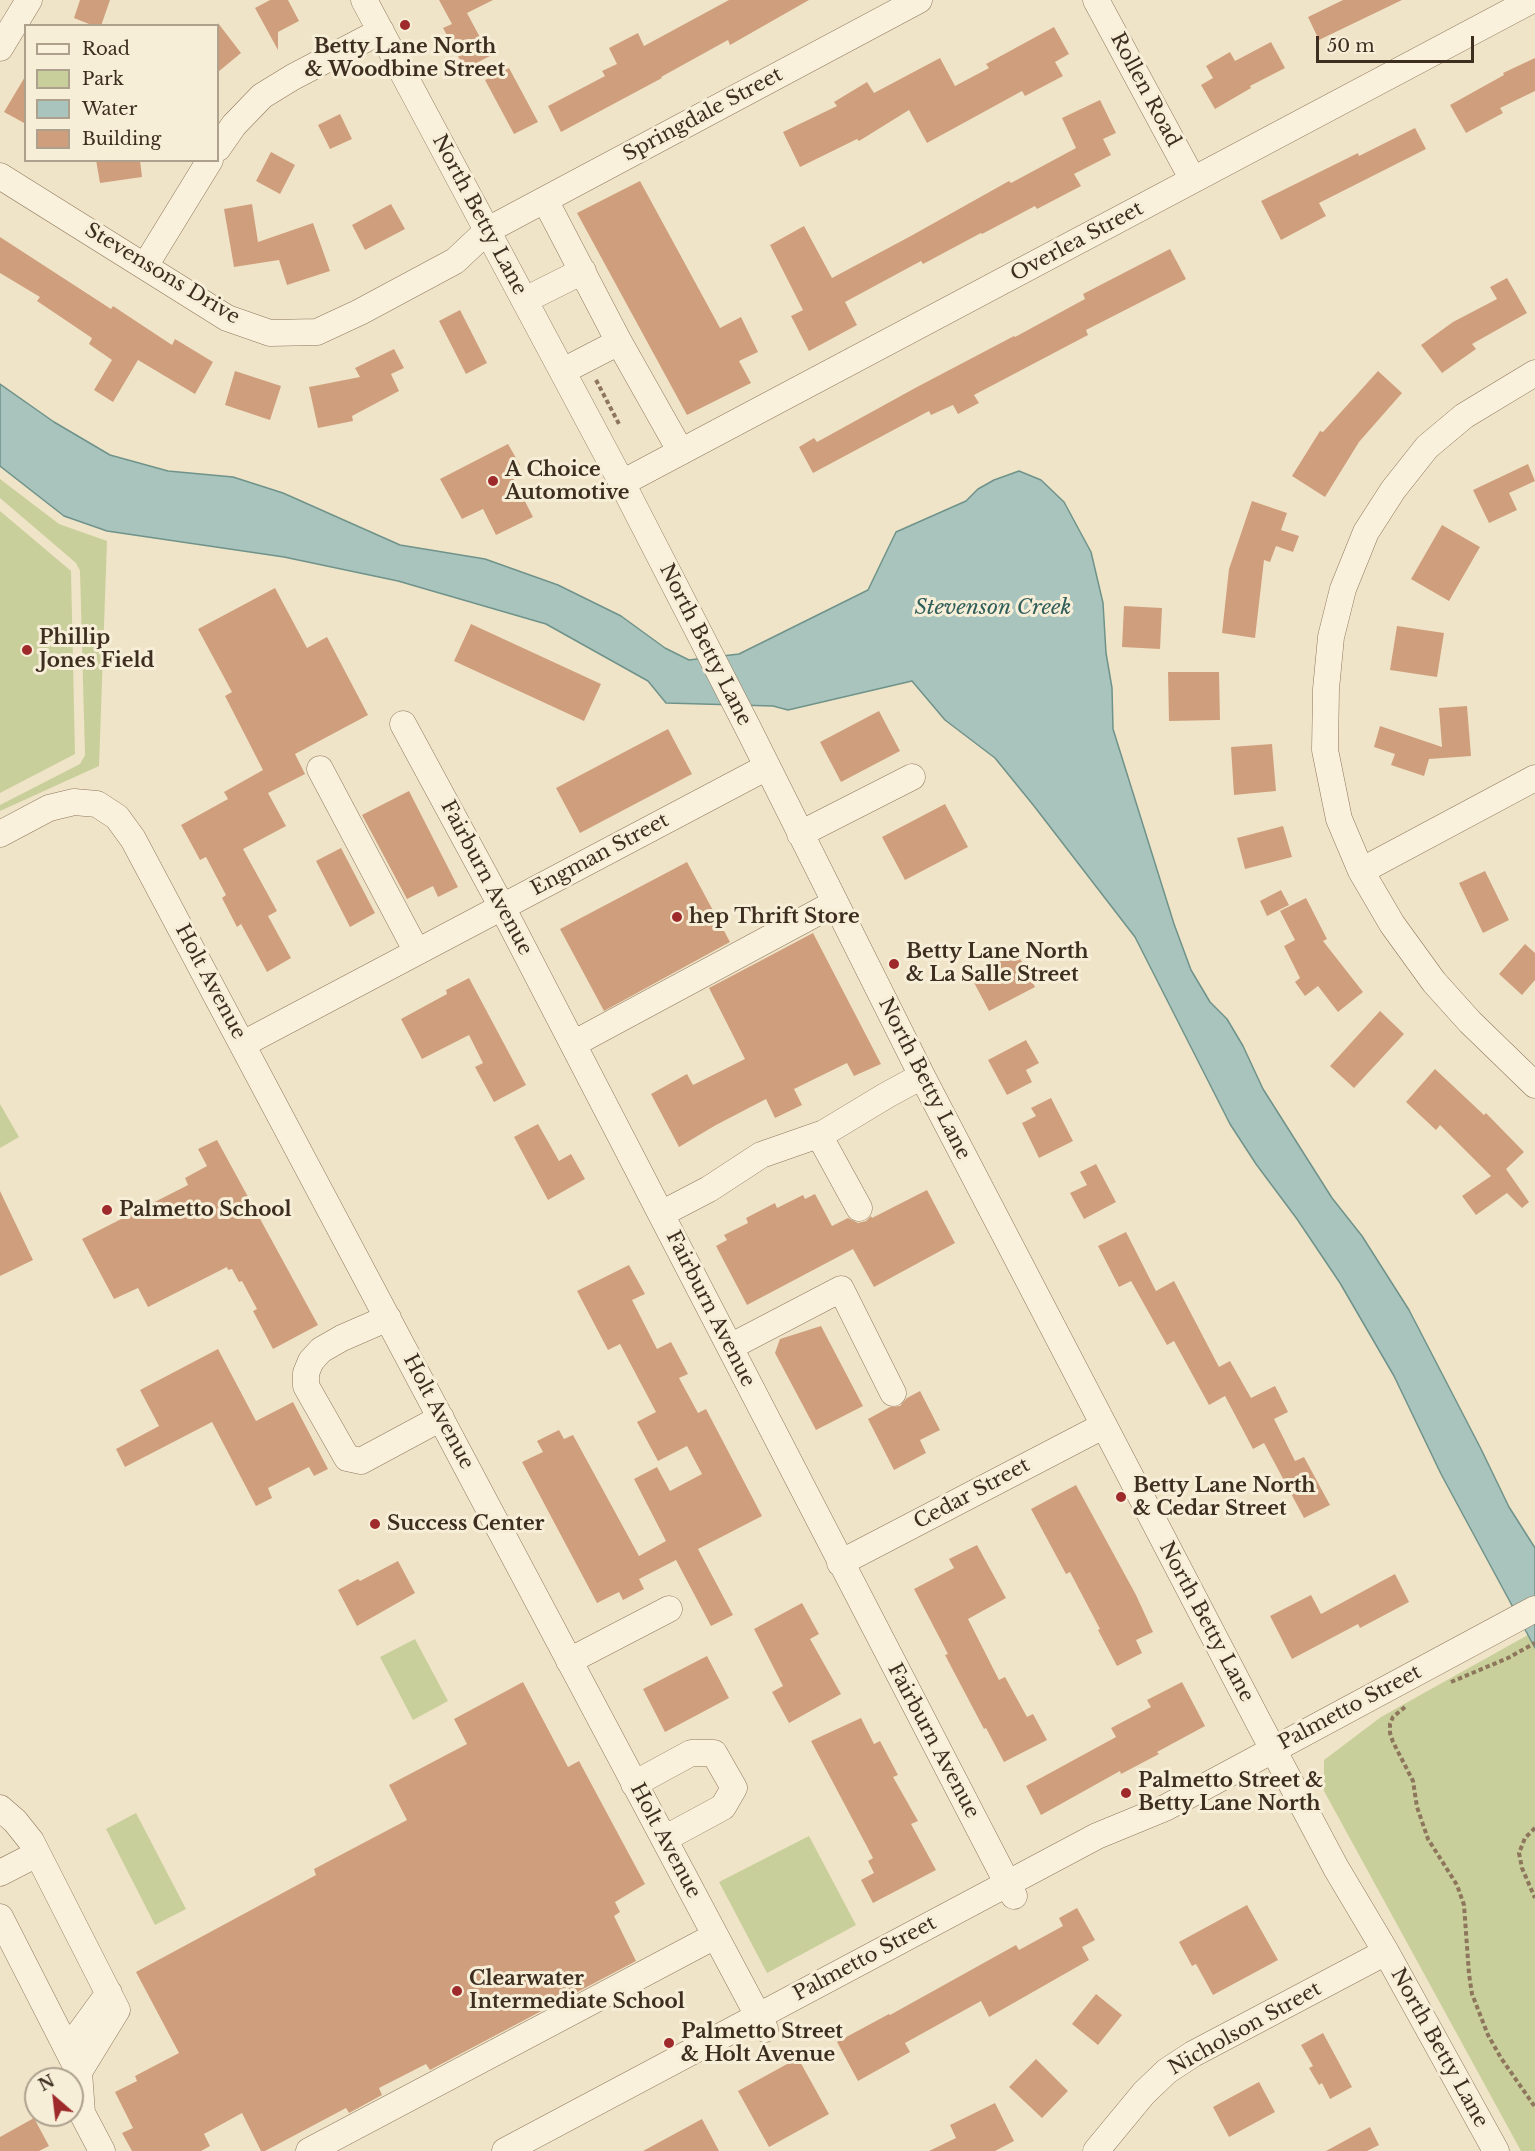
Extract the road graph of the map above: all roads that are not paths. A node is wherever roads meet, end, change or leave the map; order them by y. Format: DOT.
graph roads {
  1 [pos="29,0"];
  2 [pos="364,0"];
  3 [pos="919,0"];
  4 [pos="1096,0"];
  5 [pos="1532,0"];
  6 [pos="381,31"];
  7 [pos="0,48"];
  8 [pos="219,146"];
  9 [pos="209,162"];
  10 [pos="0,176"];
  11 [pos="1193,180"];
  12 [pos="545,200"];
  13 [pos="488,230"];
  14 [pos="145,266"];
  15 [pos="583,271"];
  16 [pos="525,300"];
  17 [pos="619,342"];
  18 [pos="563,371"];
  19 [pos="1535,373"];
  20 [pos="681,452"];
  21 [pos="622,483"];
  22 [pos="403,724"];
  23 [pos="767,767"];
  24 [pos="320,770"];
  25 [pos="912,777"];
  26 [pos="1535,778"];
  27 [pos="0,834"];
  28 [pos="800,834"];
  29 [pos="1361,871"];
  30 [pos="835,903"];
  31 [pos="502,907"];
  32 [pos="417,952"];
  33 [pos="243,1044"];
  34 [pos="573,1044"];
  35 [pos="922,1076"];
  36 [pos="1535,1084"];
  37 [pos="819,1135"];
  38 [pos="859,1208"];
  39 [pos="661,1214"];
  40 [pos="388,1318"];
  41 [pos="730,1347"];
  42 [pos="893,1393"];
  43 [pos="441,1418"];
  44 [pos="1103,1426"];
  45 [pos="840,1563"];
  46 [pos="669,1609"];
  47 [pos="1525,1614"];
  48 [pos="569,1661"];
  49 [pos="1273,1750"];
  50 [pos="634,1784"];
  51 [pos="0,1808"];
  52 [pos="664,1839"];
  53 [pos="37,1854"];
  54 [pos="0,1873"];
  55 [pos="1011,1890"];
  56 [pos="0,1917"];
  57 [pos="715,1936"];
  58 [pos="1386,1952"];
  59 [pos="761,2023"];
  60 [pos="73,2060"];
  61 [pos="102,2151"];
  62 [pos="309,2151"];
  63 [pos="505,2151"];
  64 [pos="536,2151"];
  65 [pos="1096,2151"];
  66 [pos="1496,2151"];
  1 -- 7 [label="street"];
  2 -- 6 [label="street, North Betty Lane"];
  3 -- 12 [label="street, Springdale Street"];
  4 -- 11 [label="street, Rollen Road"];
  5 -- 11 [label="street, Overlea Street"];
  6 -- 8 [label="street"];
  6 -- 13 [label="street, North Betty Lane"];
  9 -- 14 [label="street"];
  10 -- 14 [label="street, Stevensons Drive"];
  11 -- 20 [label="street, Overlea Street"];
  12 -- 13 [label="street, Springdale Street"];
  12 -- 15 [label="street"];
  13 -- 14 [label="street, Stevensons Drive"];
  13 -- 16 [label="street, North Betty Lane"];
  15 -- 16 [label="street"];
  15 -- 17 [label="street"];
  16 -- 18 [label="street, North Betty Lane"];
  17 -- 18 [label="street"];
  17 -- 20 [label="street"];
  18 -- 21 [label="street, North Betty Lane"];
  19 -- 29 [label="street"];
  20 -- 21 [label="street, Overlea Street"];
  21 -- 23 [label="street, North Betty Lane"];
  22 -- 31 [label="street, Fairburn Avenue"];
  23 -- 28 [label="street, North Betty Lane"];
  23 -- 31 [label="street, Engman Street"];
  24 -- 32 [label="street"];
  25 -- 28 [label="street"];
  26 -- 29 [label="street"];
  27 -- 33 [label="street, Holt Avenue"];
  28 -- 30 [label="street, North Betty Lane"];
  29 -- 36 [label="street"];
  30 -- 34 [label="street"];
  30 -- 35 [label="street, North Betty Lane"];
  31 -- 32 [label="street, Engman Street"];
  31 -- 34 [label="street, Fairburn Avenue"];
  32 -- 33 [label="street, Engman Street"];
  33 -- 40 [label="street, Holt Avenue"];
  34 -- 39 [label="street, Fairburn Avenue"];
  35 -- 37 [label="street"];
  35 -- 44 [label="street, North Betty Lane"];
  37 -- 38 [label="street"];
  37 -- 39 [label="street"];
  39 -- 41 [label="street, Fairburn Avenue"];
  40 -- 43 [label="street, Holt Avenue"];
  40 -- 43 [label="street"];
  41 -- 42 [label="street"];
  41 -- 45 [label="street, Fairburn Avenue"];
  43 -- 48 [label="street, Holt Avenue"];
  44 -- 45 [label="street, Cedar Street"];
  44 -- 49 [label="street, North Betty Lane"];
  45 -- 55 [label="street, Fairburn Avenue"];
  46 -- 48 [label="street"];
  47 -- 49 [label="street, Palmetto Street"];
  48 -- 50 [label="street, Holt Avenue"];
  49 -- 55 [label="street, Palmetto Street"];
  49 -- 58 [label="street, North Betty Lane"];
  50 -- 52 [label="street, Holt Avenue"];
  50 -- 52 [label="street"];
  51 -- 53 [label="street"];
  52 -- 57 [label="street, Holt Avenue"];
  53 -- 54 [label="street"];
  53 -- 60 [label="street"];
  55 -- 59 [label="street, Palmetto Street"];
  56 -- 60 [label="street"];
  57 -- 59 [label="street, Holt Avenue"];
  57 -- 62 [label="street"];
  58 -- 65 [label="street, Nicholson Street"];
  58 -- 66 [label="street, North Betty Lane"];
  59 -- 63 [label="street, Palmetto Street"];
  59 -- 64 [label="street, Palmetto Street"];
  60 -- 61 [label="street"];
}
